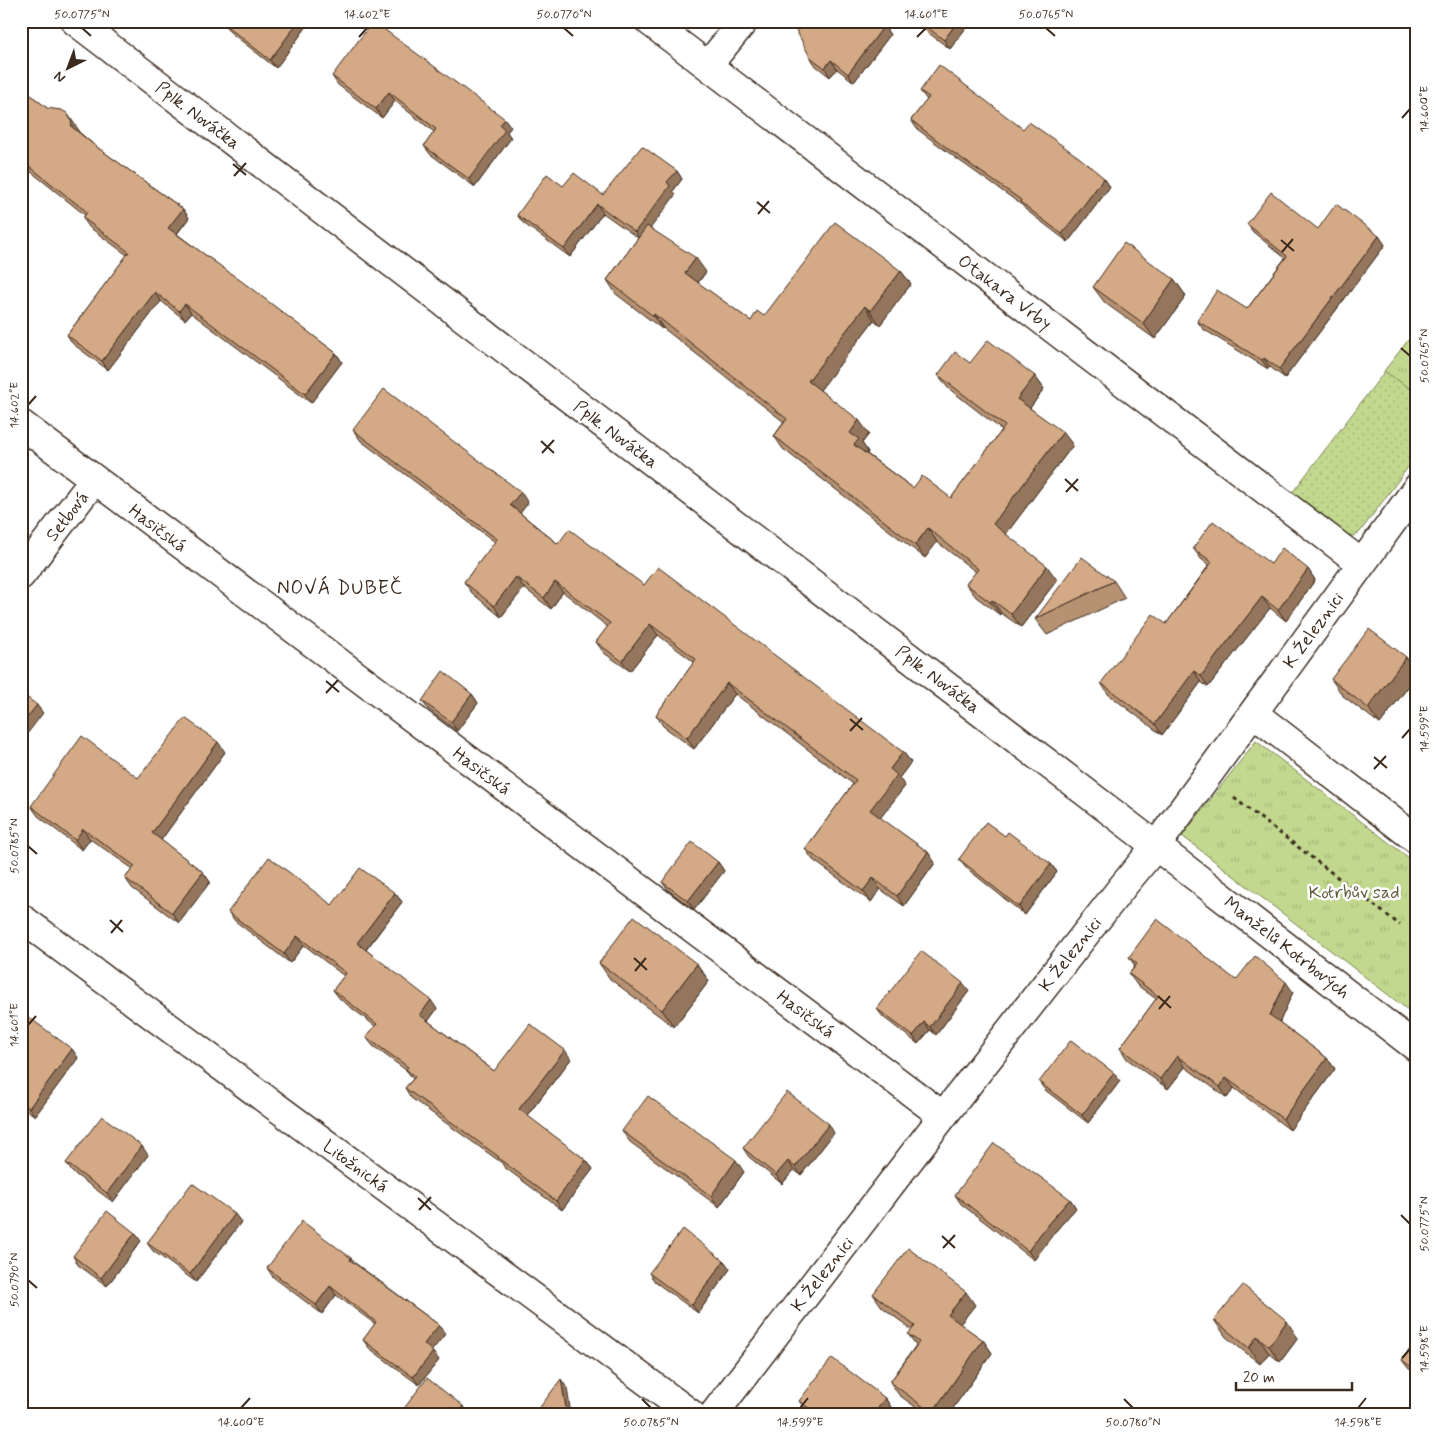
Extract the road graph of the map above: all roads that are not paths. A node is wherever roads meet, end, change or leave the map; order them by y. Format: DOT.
graph roads {
  1 [pos="75,21"];
  2 [pos="650,21"];
  3 [pos="744,21"];
  4 [pos="708,65"];
  5 [pos="21,424"];
  6 [pos="94,480"];
  7 [pos="1417,488"];
  8 [pos="1361,563"];
  9 [pos="21,575"];
  10 [pos="1253,713"];
  11 [pos="1417,840"];
  12 [pos="1156,846"];
  13 [pos="21,918"];
  14 [pos="1417,1048"];
  15 [pos="943,1116"];
  16 [pos="691,1414"];
  17 [pos="714,1414"];
  1 -- 12 [label="street, Pplk. Nováčka"];
  2 -- 4 [label="street, Otakara Vrby"];
  3 -- 4 [label="street"];
  4 -- 8 [label="street, Otakara Vrby"];
  5 -- 6 [label="street, Hasičská"];
  6 -- 9 [label="street, Setbová"];
  6 -- 15 [label="street, Hasičská"];
  7 -- 8 [label="street, K Železnici"];
  8 -- 10 [label="street, K Železnici"];
  10 -- 11 [label="street"];
  10 -- 12 [label="street, K Železnici"];
  12 -- 14 [label="street, Manželů Kotrbových"];
  12 -- 15 [label="street, K Železnici"];
  13 -- 16 [label="street, Litožnická"];
  15 -- 17 [label="street, K Železnici"];
}
